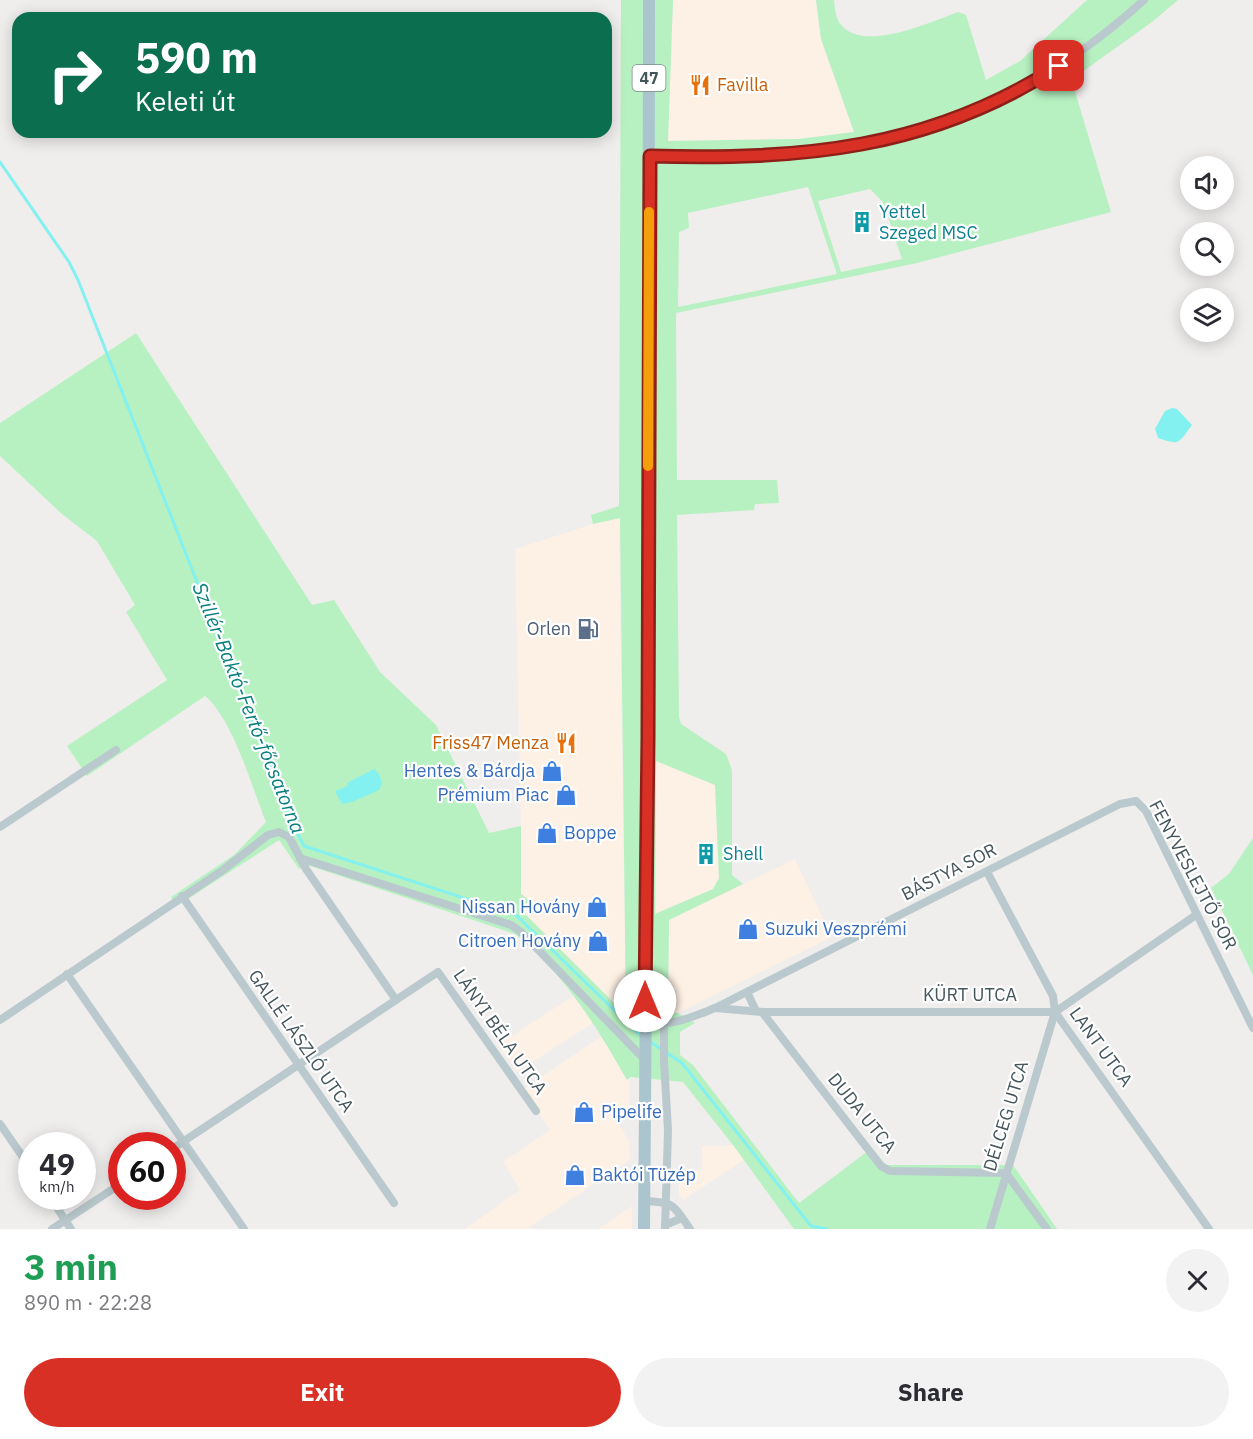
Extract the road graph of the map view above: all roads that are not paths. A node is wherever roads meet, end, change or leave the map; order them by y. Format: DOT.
graph roads {
  1 [pos="649,0"];
  2 [pos="1144,0"];
  3 [pos="650,156"];
  4 [pos="116,750"];
  5 [pos="1136,801"];
  6 [pos="0,827"];
  7 [pos="300,858"];
  8 [pos="987,872"];
  9 [pos="182,896"];
  10 [pos="1196,915"];
  11 [pos="67,974"];
  12 [pos="747,993"];
  13 [pos="396,1000"];
  14 [pos="715,1008"];
  15 [pos="759,1012"];
  16 [pos="1055,1012"];
  17 [pos="0,1020"];
  18 [pos="645,1023"];
  19 [pos="664,1023"];
  20 [pos="1253,1029"];
  21 [pos="645,1055"];
  22 [pos="298,1066"];
  23 [pos="536,1111"];
  24 [pos="0,1124"];
  25 [pos="177,1132"];
  26 [pos="186,1141"];
  27 [pos="186,1145"];
  28 [pos="18,1150"];
  29 [pos="1006,1173"];
  30 [pos="108,1192"];
  31 [pos="644,1201"];
  32 [pos="665,1202"];
  33 [pos="394,1203"];
  34 [pos="58,1210"];
  35 [pos="682,1218"];
  36 [pos="65,1220"];
  37 [pos="665,1227"];
  38 [pos="52,1229"];
  39 [pos="72,1229"];
  40 [pos="244,1229"];
  41 [pos="644,1229"];
  42 [pos="690,1229"];
  43 [pos="990,1229"];
  44 [pos="1047,1229"];
  45 [pos="1209,1229"];
  1 -- 3 [label="main road, 47"];
  2 -- 3 [label="street"];
  3 -- 18 [label="main road, 47"];
  4 -- 6 [label="street"];
  5 -- 8 [label="street, BÁSTYA SOR"];
  5 -- 10 [label="street, FENYVESLEJTŐ SOR"];
  7 -- 9 [label="street"];
  7 -- 13 [label="street"];
  7 -- 21 [label="street"];
  8 -- 12 [label="street, BÁSTYA SOR"];
  8 -- 16 [label="street, LANT UTCA"];
  9 -- 11 [label="street"];
  9 -- 22 [label="street, GALLÉ LÁSZLÓ UTCA"];
  10 -- 16 [label="street"];
  10 -- 20 [label="street, FENYVESLEJTŐ SOR"];
  11 -- 17 [label="street"];
  11 -- 25 [label="street"];
  12 -- 14 [label="street, BÁSTYA SOR"];
  12 -- 15 [label="street, DUDA UTCA"];
  13 -- 22 [label="street"];
  13 -- 23 [label="street, LÁNYI BÉLA UTCA"];
  14 -- 15 [label="street, KÜRT UTCA"];
  14 -- 19 [label="street, BÁSTYA SOR"];
  15 -- 16 [label="street, KÜRT UTCA"];
  15 -- 29 [label="street, DUDA UTCA"];
  16 -- 29 [label="street, DÉLCEG UTCA"];
  16 -- 45 [label="street, LANT UTCA"];
  18 -- 19 [label="street, BÁSTYA SOR"];
  18 -- 21 [label="main road, 47"];
  19 -- 32 [label="street"];
  21 -- 31 [label="main road, 47"];
  22 -- 26 [label="street"];
  22 -- 33 [label="street, GALLÉ LÁSZLÓ UTCA"];
  24 -- 28 [label="street"];
  27 -- 40 [label="street"];
  29 -- 43 [label="street, DÉLCEG UTCA"];
  29 -- 44 [label="street"];
  30 -- 36 [label="street"];
  31 -- 32 [label="street"];
  31 -- 41 [label="main road, 47"];
  32 -- 35 [label="street"];
  32 -- 37 [label="street"];
  34 -- 36 [label="street"];
  35 -- 37 [label="street"];
  35 -- 42 [label="street"];
  36 -- 38 [label="street"];
  36 -- 39 [label="street"];
}
